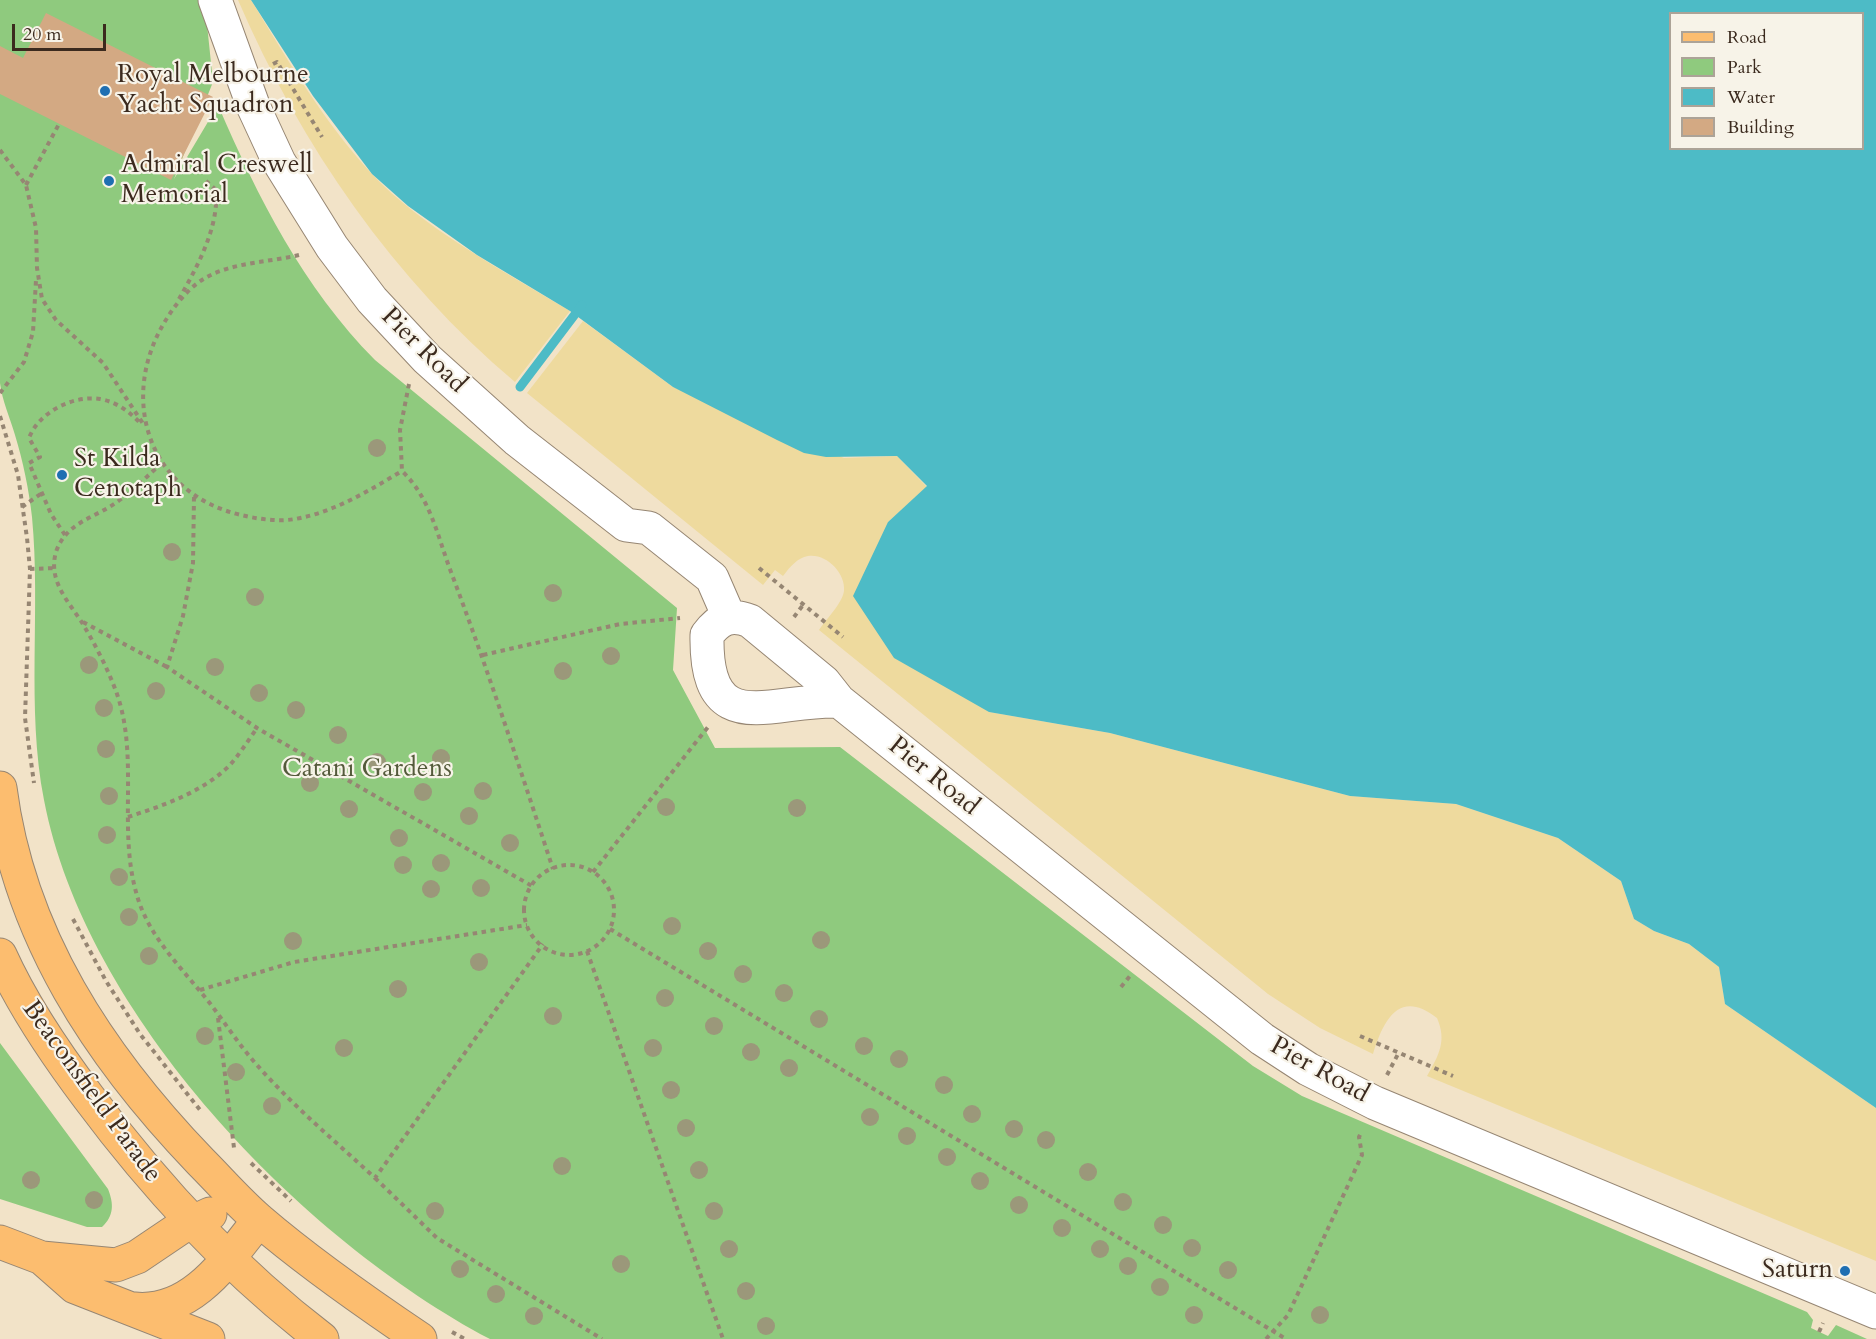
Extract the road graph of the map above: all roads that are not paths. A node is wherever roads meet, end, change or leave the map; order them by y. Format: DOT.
graph roads {
  1 [pos="215,0"];
  2 [pos="723,620"];
  3 [pos="839,701"];
  4 [pos="0,788"];
  5 [pos="0,955"];
  6 [pos="249,1210"];
  7 [pos="192,1222"];
  8 [pos="0,1242"];
  9 [pos="42,1258"];
  10 [pos="229,1258"];
  11 [pos="132,1309"];
  12 [pos="1876,1312"];
  13 [pos="432,1334"];
  14 [pos="208,1339"];
  15 [pos="322,1339"];
  1 -- 2 [label="street, Pier Road"];
  2 -- 3 [label="street, Pier Road"];
  2 -- 3 [label="street"];
  3 -- 12 [label="street, Pier Road"];
  4 -- 6 [label="main road, Beaconsfield Parade"];
  5 -- 7 [label="main road, Beaconsfield Parade"];
  6 -- 7 [label="main road"];
  6 -- 10 [label="main road"];
  6 -- 13 [label="main road, Beaconsfield Parade"];
  7 -- 9 [label="main road"];
  7 -- 10 [label="main road, Beaconsfield Parade"];
  8 -- 9 [label="main road"];
  9 -- 11 [label="main road"];
  10 -- 11 [label="main road"];
  10 -- 15 [label="main road, Beaconsfield Parade"];
  11 -- 14 [label="main road"];
}
